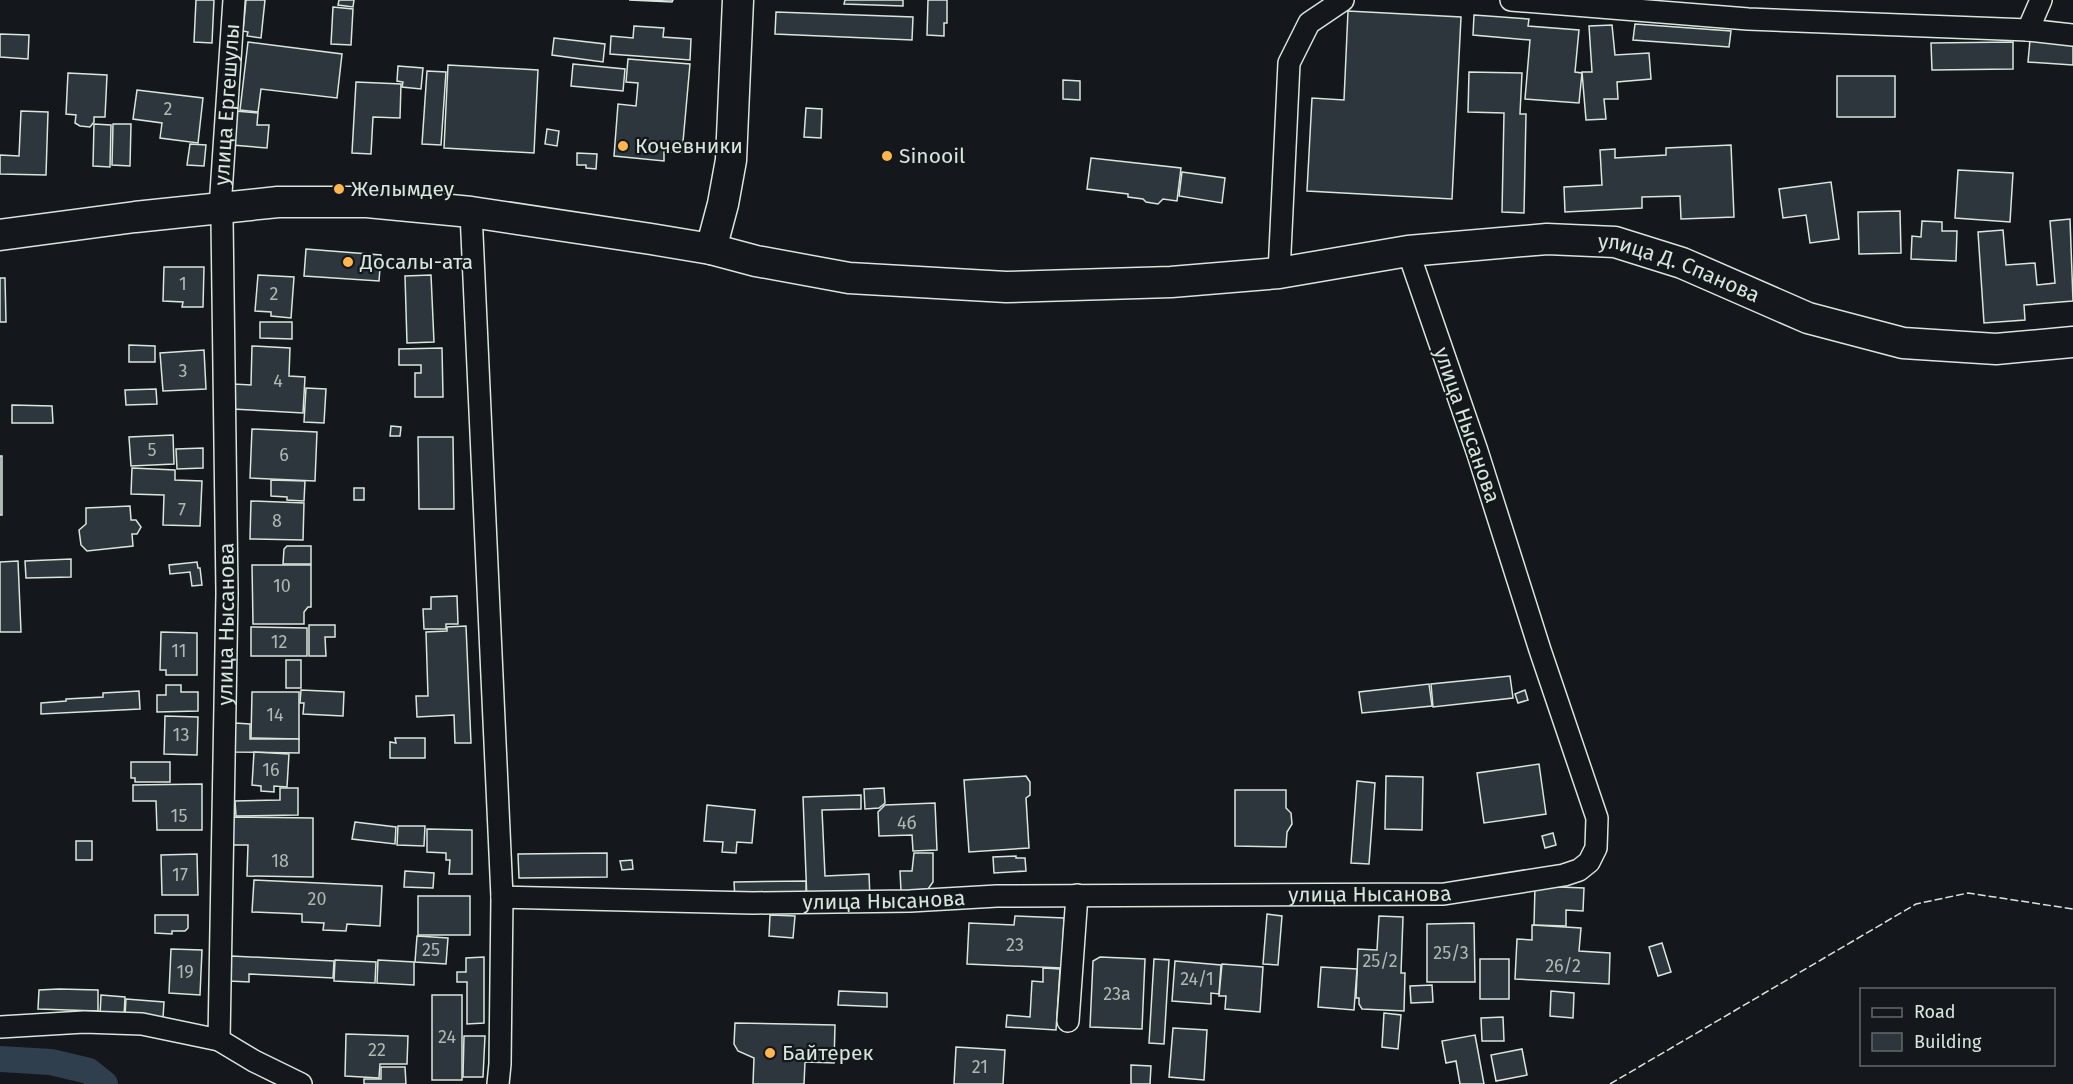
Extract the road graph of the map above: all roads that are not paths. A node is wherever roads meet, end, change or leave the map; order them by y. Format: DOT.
graph roads {
  1 [pos="234,0"];
  2 [pos="738,0"];
  3 [pos="1343,0"];
  4 [pos="1511,0"];
  5 [pos="2041,0"];
  6 [pos="2028,30"];
  7 [pos="2073,35"];
  8 [pos="220,208"];
  9 [pos="471,212"];
  10 [pos="0,235"];
  11 [pos="711,249"];
  12 [pos="1408,251"];
  13 [pos="1279,273"];
  14 [pos="2073,342"];
  15 [pos="1077,895"];
  16 [pos="502,897"];
  17 [pos="1068,1021"];
  18 [pos="0,1027"];
  19 [pos="219,1040"];
  20 [pos="301,1084"];
  21 [pos="498,1084"];
  1 -- 8 [label="street, улица Ергешулы"];
  2 -- 11 [label="main road"];
  3 -- 13 [label="street"];
  4 -- 6 [label="street"];
  5 -- 6 [label="street"];
  6 -- 7 [label="street"];
  8 -- 9 [label="main road, улица Д. Спанова"];
  8 -- 10 [label="main road, улица Д. Спанова"];
  8 -- 19 [label="street, улица Нысанова"];
  9 -- 11 [label="main road, улица Д. Спанова"];
  9 -- 16 [label="street"];
  11 -- 13 [label="main road, улица Д. Спанова"];
  12 -- 13 [label="main road, улица Д. Спанова"];
  12 -- 14 [label="main road, улица Д. Спанова"];
  12 -- 15 [label="street, улица Нысанова"];
  15 -- 16 [label="street, улица Нысанова"];
  15 -- 17 [label="street"];
  16 -- 21 [label="street"];
  18 -- 19 [label="street"];
  19 -- 20 [label="street"];
}
